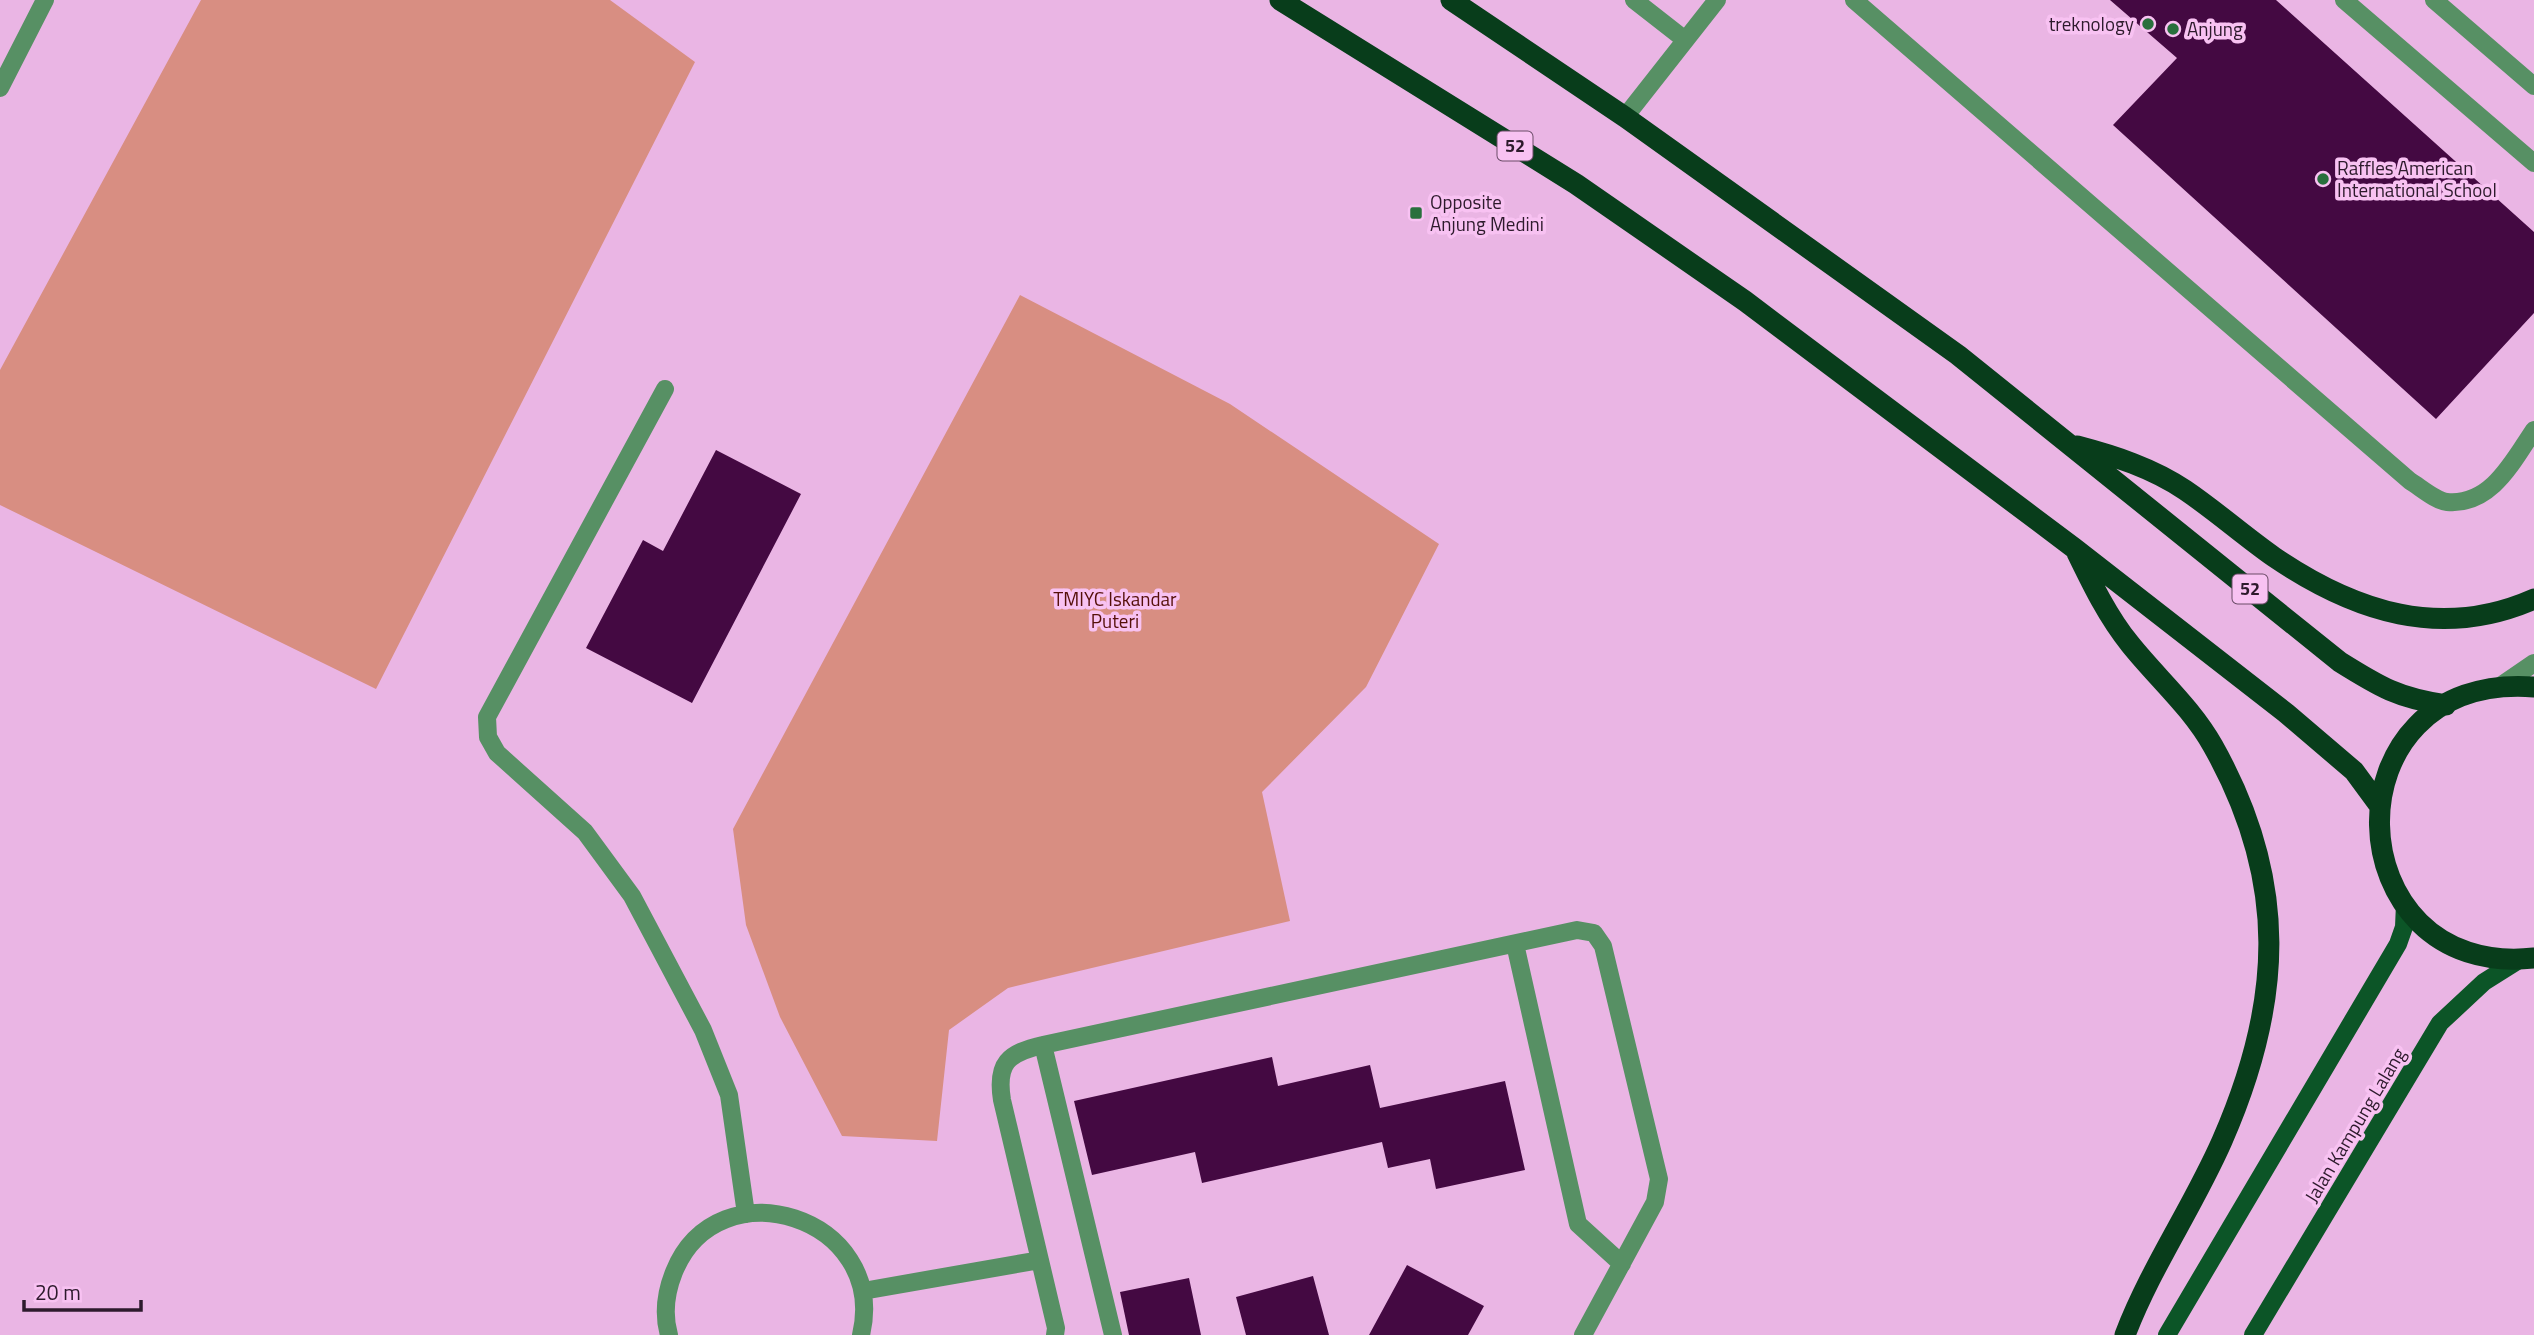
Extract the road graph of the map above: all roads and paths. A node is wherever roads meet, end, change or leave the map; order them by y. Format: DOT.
graph roads {
  1 [pos="45,0"];
  2 [pos="1280,0"];
  3 [pos="1451,0"];
  4 [pos="1634,0"];
  5 [pos="1717,0"];
  6 [pos="1854,0"];
  7 [pos="2344,0"];
  8 [pos="2434,0"];
  9 [pos="1684,39"];
  10 [pos="2534,86"];
  11 [pos="0,88"];
  12 [pos="1625,117"];
  13 [pos="2534,163"];
  14 [pos="665,389"];
  15 [pos="2534,430"];
  16 [pos="2068,444"];
  17 [pos="2074,548"];
  18 [pos="2534,599"];
  19 [pos="2534,663"];
  20 [pos="2499,687"];
  21 [pos="2534,687"];
  22 [pos="2446,705"];
  23 [pos="2379,805"];
  24 [pos="2405,904"];
  25 [pos="1515,944"];
  26 [pos="2527,959"];
  27 [pos="1043,1045"];
  28 [pos="746,1214"];
  29 [pos="1040,1260"];
  30 [pos="1622,1264"];
  31 [pos="863,1291"];
  32 [pos="669,1335"];
  33 [pos="861,1335"];
  34 [pos="1055,1335"];
  35 [pos="1113,1335"];
  36 [pos="1583,1335"];
  37 [pos="2125,1335"];
  38 [pos="2167,1335"];
  39 [pos="2253,1335"];
  1 -- 11 [label="street"];
  2 -- 17 [label="highway, 52"];
  3 -- 12 [label="highway, 52"];
  4 -- 9 [label="street"];
  5 -- 9 [label="street"];
  6 -- 15 [label="street"];
  7 -- 13 [label="street"];
  8 -- 10 [label="street"];
  9 -- 12 [label="street"];
  12 -- 16 [label="highway, 52"];
  14 -- 28 [label="street"];
  16 -- 18 [label="highway"];
  16 -- 22 [label="highway, 52"];
  17 -- 23 [label="highway, 52"];
  17 -- 37 [label="highway"];
  19 -- 20 [label="street"];
  20 -- 21 [label="highway"];
  20 -- 22 [label="highway"];
  22 -- 23 [label="highway"];
  23 -- 24 [label="highway"];
  24 -- 26 [label="highway"];
  24 -- 38 [label="main road"];
  25 -- 27 [label="street"];
  25 -- 30 [label="street"];
  25 -- 30 [label="street"];
  26 -- 39 [label="main road, Jalan Kampung Lalang"];
  27 -- 29 [label="street"];
  27 -- 35 [label="street"];
  28 -- 31 [label="street"];
  28 -- 32 [label="street"];
  29 -- 31 [label="street"];
  29 -- 34 [label="street"];
  30 -- 36 [label="street"];
  31 -- 33 [label="street"];
}
